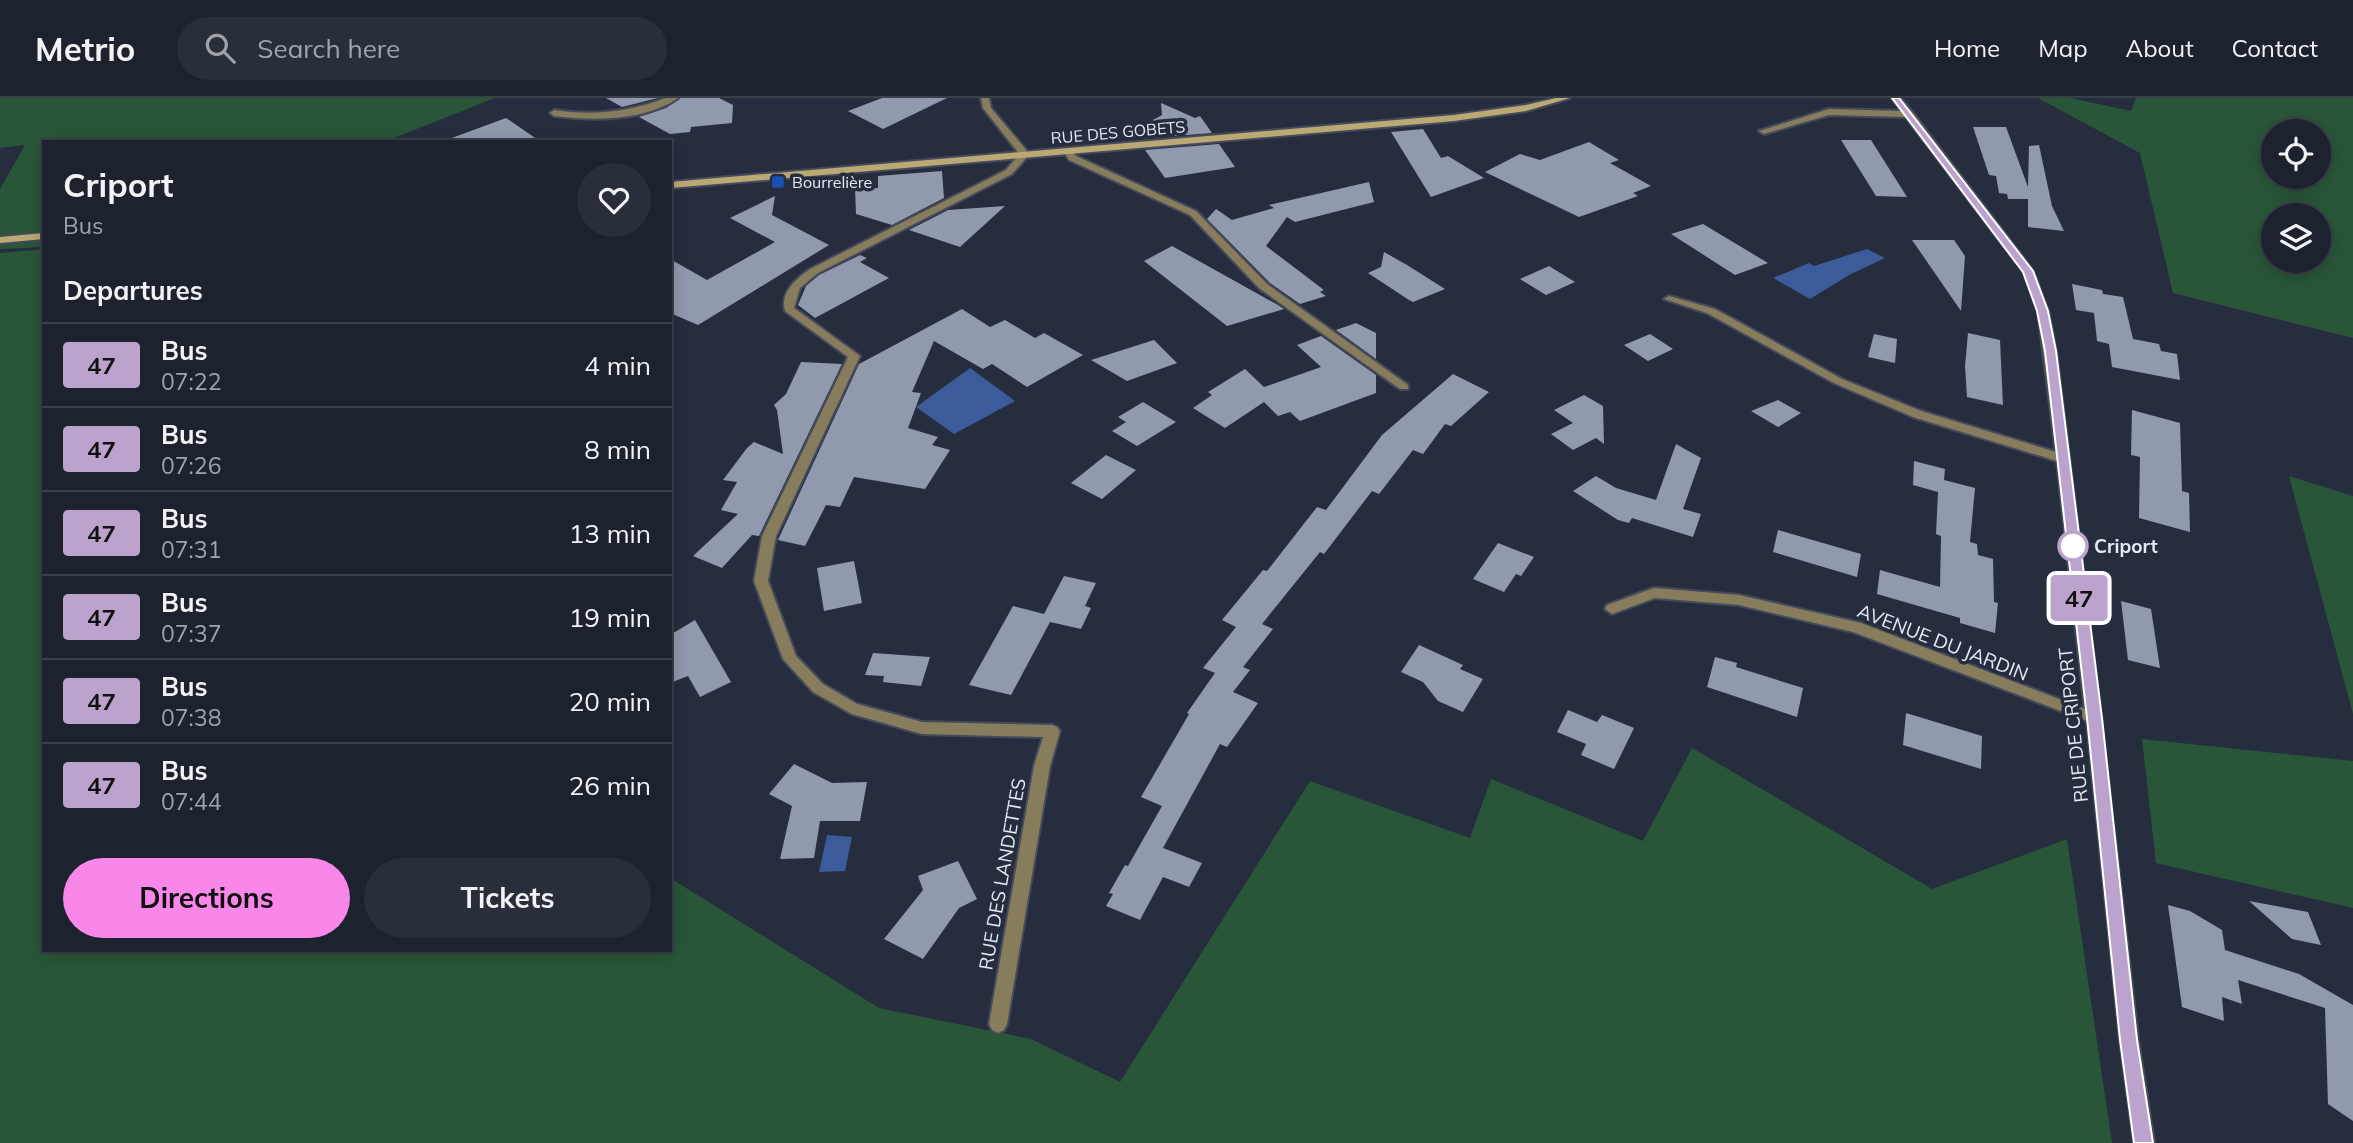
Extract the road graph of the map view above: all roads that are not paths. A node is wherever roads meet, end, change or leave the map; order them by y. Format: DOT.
graph roads {
  1 [pos="674,98"];
  2 [pos="985,98"];
  3 [pos="1566,98"];
  4 [pos="1896,98"];
  5 [pos="554,113"];
  6 [pos="1909,114"];
  7 [pos="1764,131"];
  8 [pos="1069,152"];
  9 [pos="1023,157"];
  10 [pos="672,185"];
  11 [pos="42,236"];
  12 [pos="0,240"];
  13 [pos="1669,299"];
  14 [pos="1404,387"];
  15 [pos="2062,458"];
  16 [pos="1612,609"];
  17 [pos="2094,718"];
  18 [pos="998,1024"];
  19 [pos="2144,1143"];
  1 -- 5 [label="street"];
  2 -- 9 [label="street"];
  3 -- 8 [label="main road, RUE DES GOBETS"];
  4 -- 6 [label="street, RUE DE CRIPORT"];
  6 -- 7 [label="street"];
  6 -- 15 [label="street, RUE DE CRIPORT"];
  8 -- 9 [label="main road, RUE DES GOBETS"];
  8 -- 14 [label="street"];
  9 -- 10 [label="main road, RUE DES GOBETS"];
  9 -- 18 [label="street, RUE DES LANDETTES"];
  11 -- 12 [label="main road"];
  13 -- 15 [label="street"];
  15 -- 17 [label="street, RUE DE CRIPORT"];
  16 -- 17 [label="street, AVENUE DU JARDIN"];
  17 -- 19 [label="street, RUE DE CRIPORT"];
}
